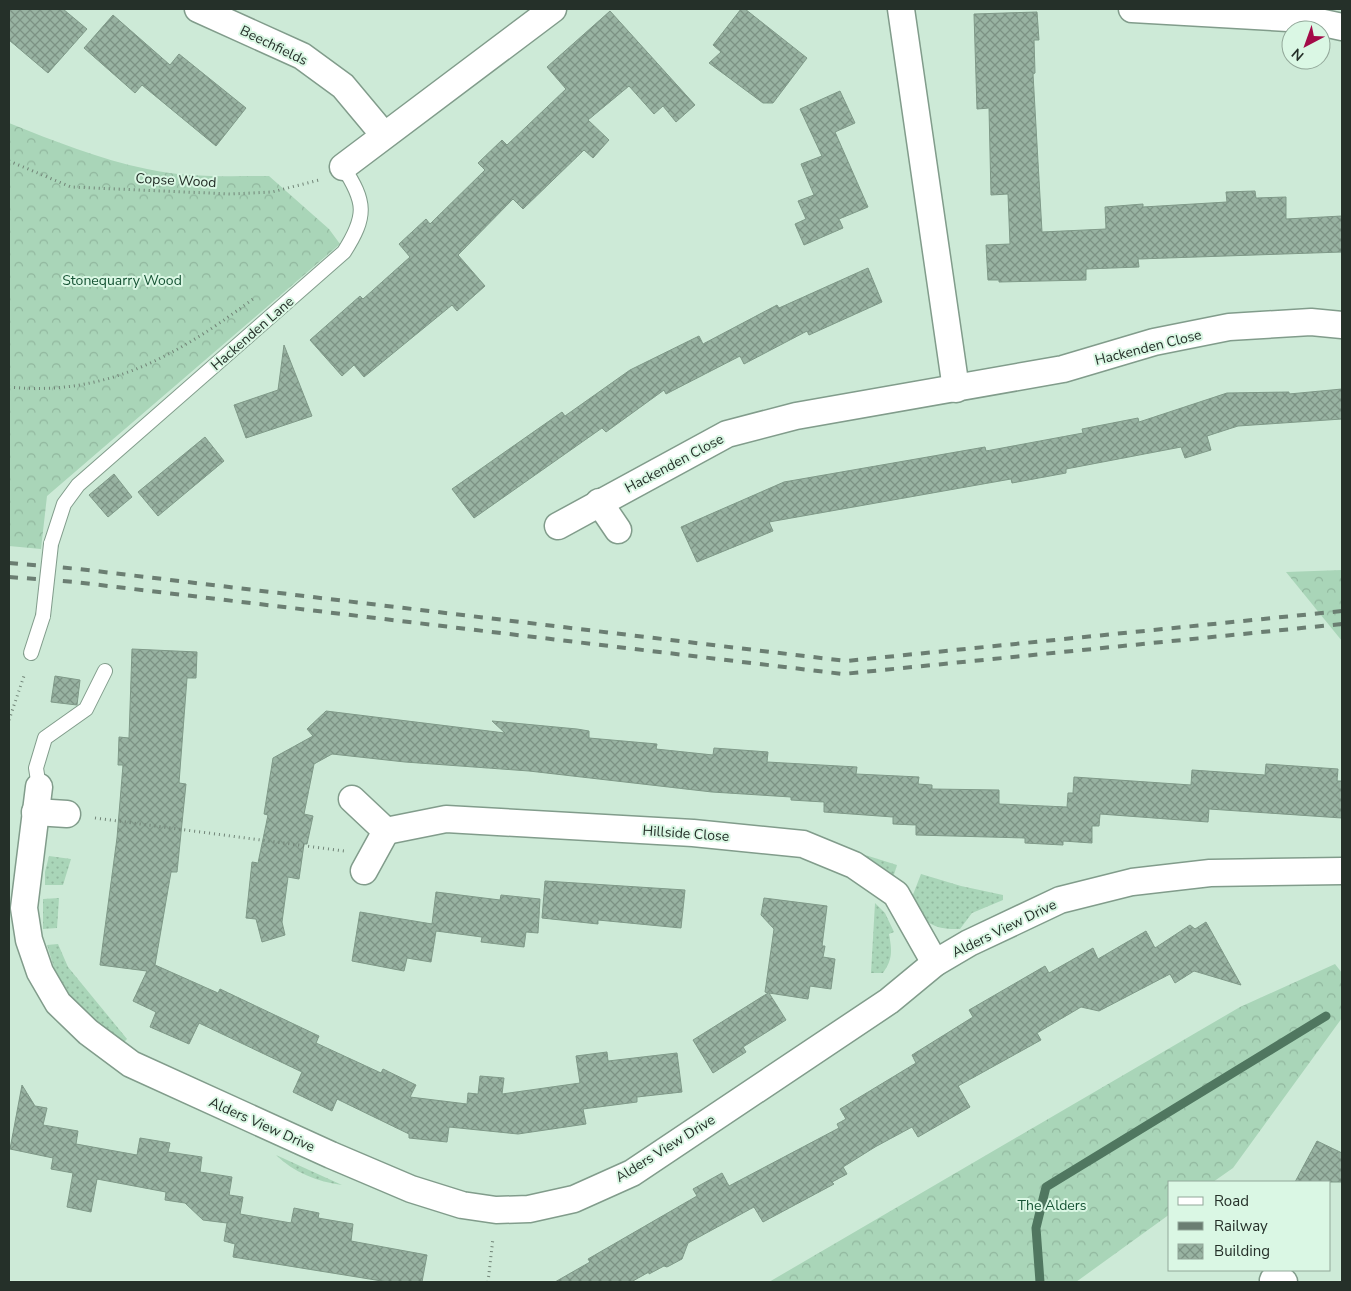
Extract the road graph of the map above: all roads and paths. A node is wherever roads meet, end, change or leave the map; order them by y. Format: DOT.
graph roads {
  1 [pos="198,9"];
  2 [pos="553,9"];
  3 [pos="901,9"];
  4 [pos="1132,9"];
  5 [pos="1342,27"];
  6 [pos="384,135"];
  7 [pos="9,161"];
  8 [pos="343,167"];
  9 [pos="258,295"];
  10 [pos="1342,325"];
  11 [pos="9,387"];
  12 [pos="956,389"];
  13 [pos="599,502"];
  14 [pos="558,526"];
  15 [pos="618,530"];
  16 [pos="32,653"];
  17 [pos="105,672"];
  18 [pos="9,720"];
  19 [pos="352,799"];
  20 [pos="37,800"];
  21 [pos="68,814"];
  22 [pos="386,831"];
  23 [pos="368,862"];
  24 [pos="1342,871"];
  25 [pos="935,963"];
  26 [pos="496,1210"];
  27 [pos="488,1282"];
  1 -- 6 [label="street, Beechfields"];
  2 -- 6 [label="street"];
  3 -- 12 [label="street"];
  4 -- 5 [label="street"];
  6 -- 8 [label="street"];
  7 -- 8 [label="path, Copse Wood"];
  8 -- 16 [label="lane, Hackenden Lane, bridge"];
  9 -- 11 [label="path"];
  10 -- 12 [label="street, Hackenden Close"];
  12 -- 13 [label="street, Hackenden Close"];
  13 -- 14 [label="street, Hackenden Close"];
  13 -- 15 [label="street"];
  16 -- 18 [label="path"];
  17 -- 20 [label="lane"];
  19 -- 22 [label="street"];
  20 -- 21 [label="street"];
  20 -- 26 [label="street, Alders View Drive"];
  21 -- 23 [label="path"];
  22 -- 23 [label="street"];
  22 -- 25 [label="street, Hillside Close"];
  24 -- 25 [label="street, Alders View Drive"];
  25 -- 26 [label="street, Alders View Drive"];
  26 -- 27 [label="path"];
}
